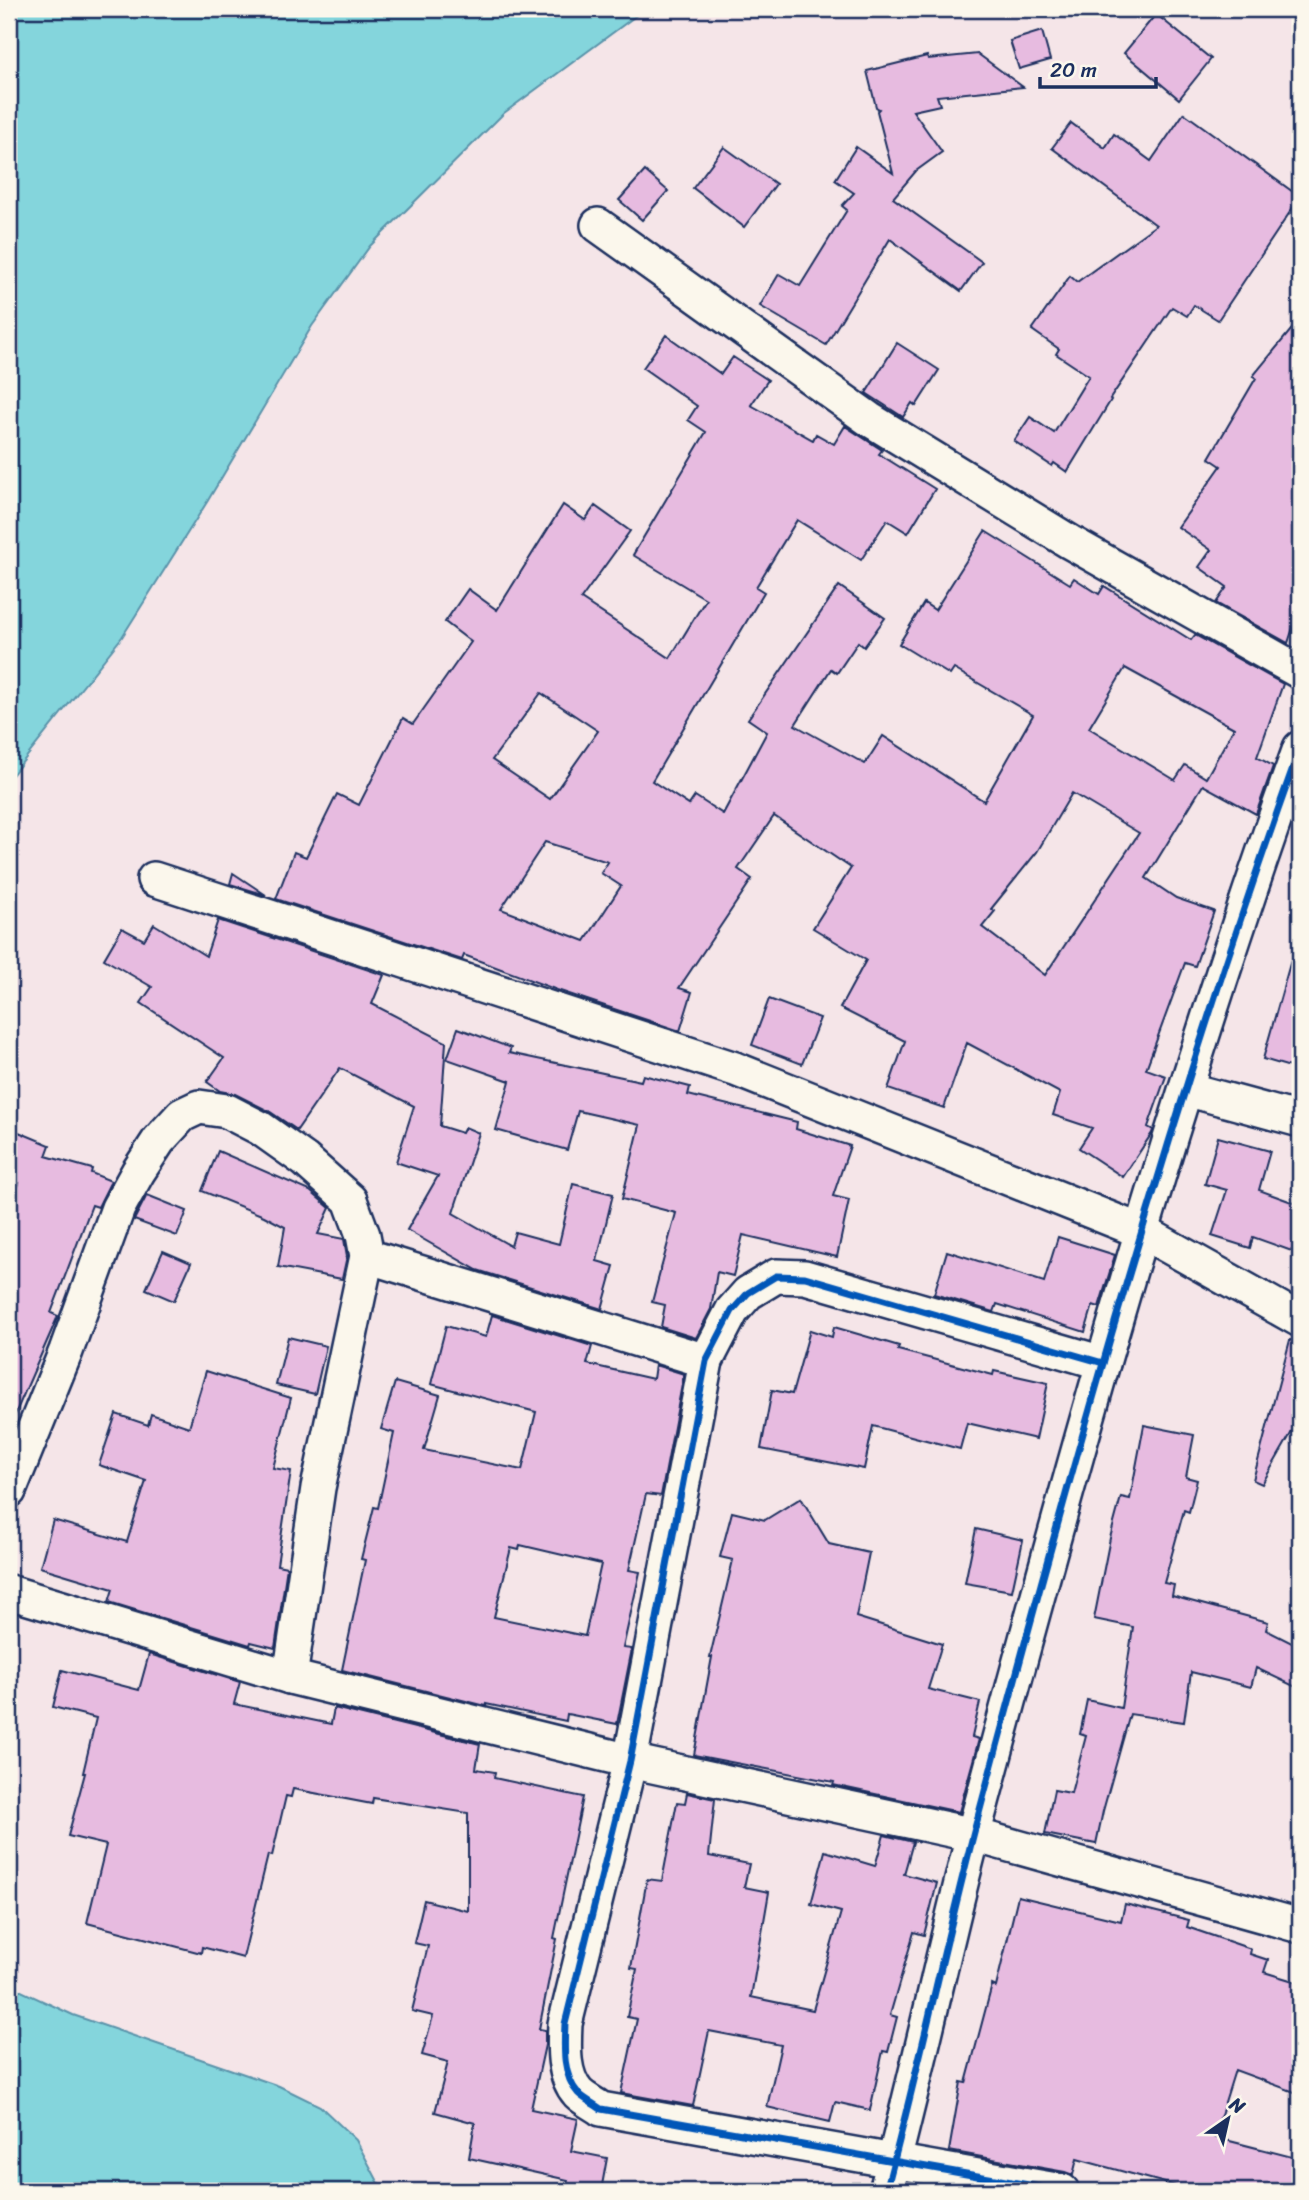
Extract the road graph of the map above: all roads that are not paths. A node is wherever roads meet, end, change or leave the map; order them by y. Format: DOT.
graph roads {
  1 [pos="598,225"];
  2 [pos="1300,672"];
  3 [pos="1300,748"];
  4 [pos="154,879"];
  5 [pos="1186,1088"];
  6 [pos="1300,1120"];
  7 [pos="1143,1232"];
  8 [pos="367,1256"];
  9 [pos="1300,1320"];
  10 [pos="706,1361"];
  11 [pos="1103,1363"];
  12 [pos="9,1491"];
  13 [pos="9,1592"];
  14 [pos="290,1677"];
  15 [pos="630,1761"];
  16 [pos="974,1835"];
  17 [pos="1300,1926"];
  18 [pos="890,2177"];
  19 [pos="1062,2191"];
  1 -- 2 [label="street"];
  3 -- 5 [label="street"];
  4 -- 7 [label="street"];
  5 -- 6 [label="street"];
  5 -- 7 [label="street"];
  7 -- 9 [label="street"];
  7 -- 11 [label="street"];
  8 -- 10 [label="street"];
  8 -- 12 [label="street"];
  8 -- 14 [label="street"];
  10 -- 11 [label="street"];
  10 -- 15 [label="street"];
  11 -- 16 [label="street"];
  13 -- 14 [label="street"];
  14 -- 15 [label="street"];
  15 -- 16 [label="street"];
  15 -- 18 [label="street"];
  16 -- 17 [label="street"];
  16 -- 18 [label="street"];
  18 -- 19 [label="street"];
}
